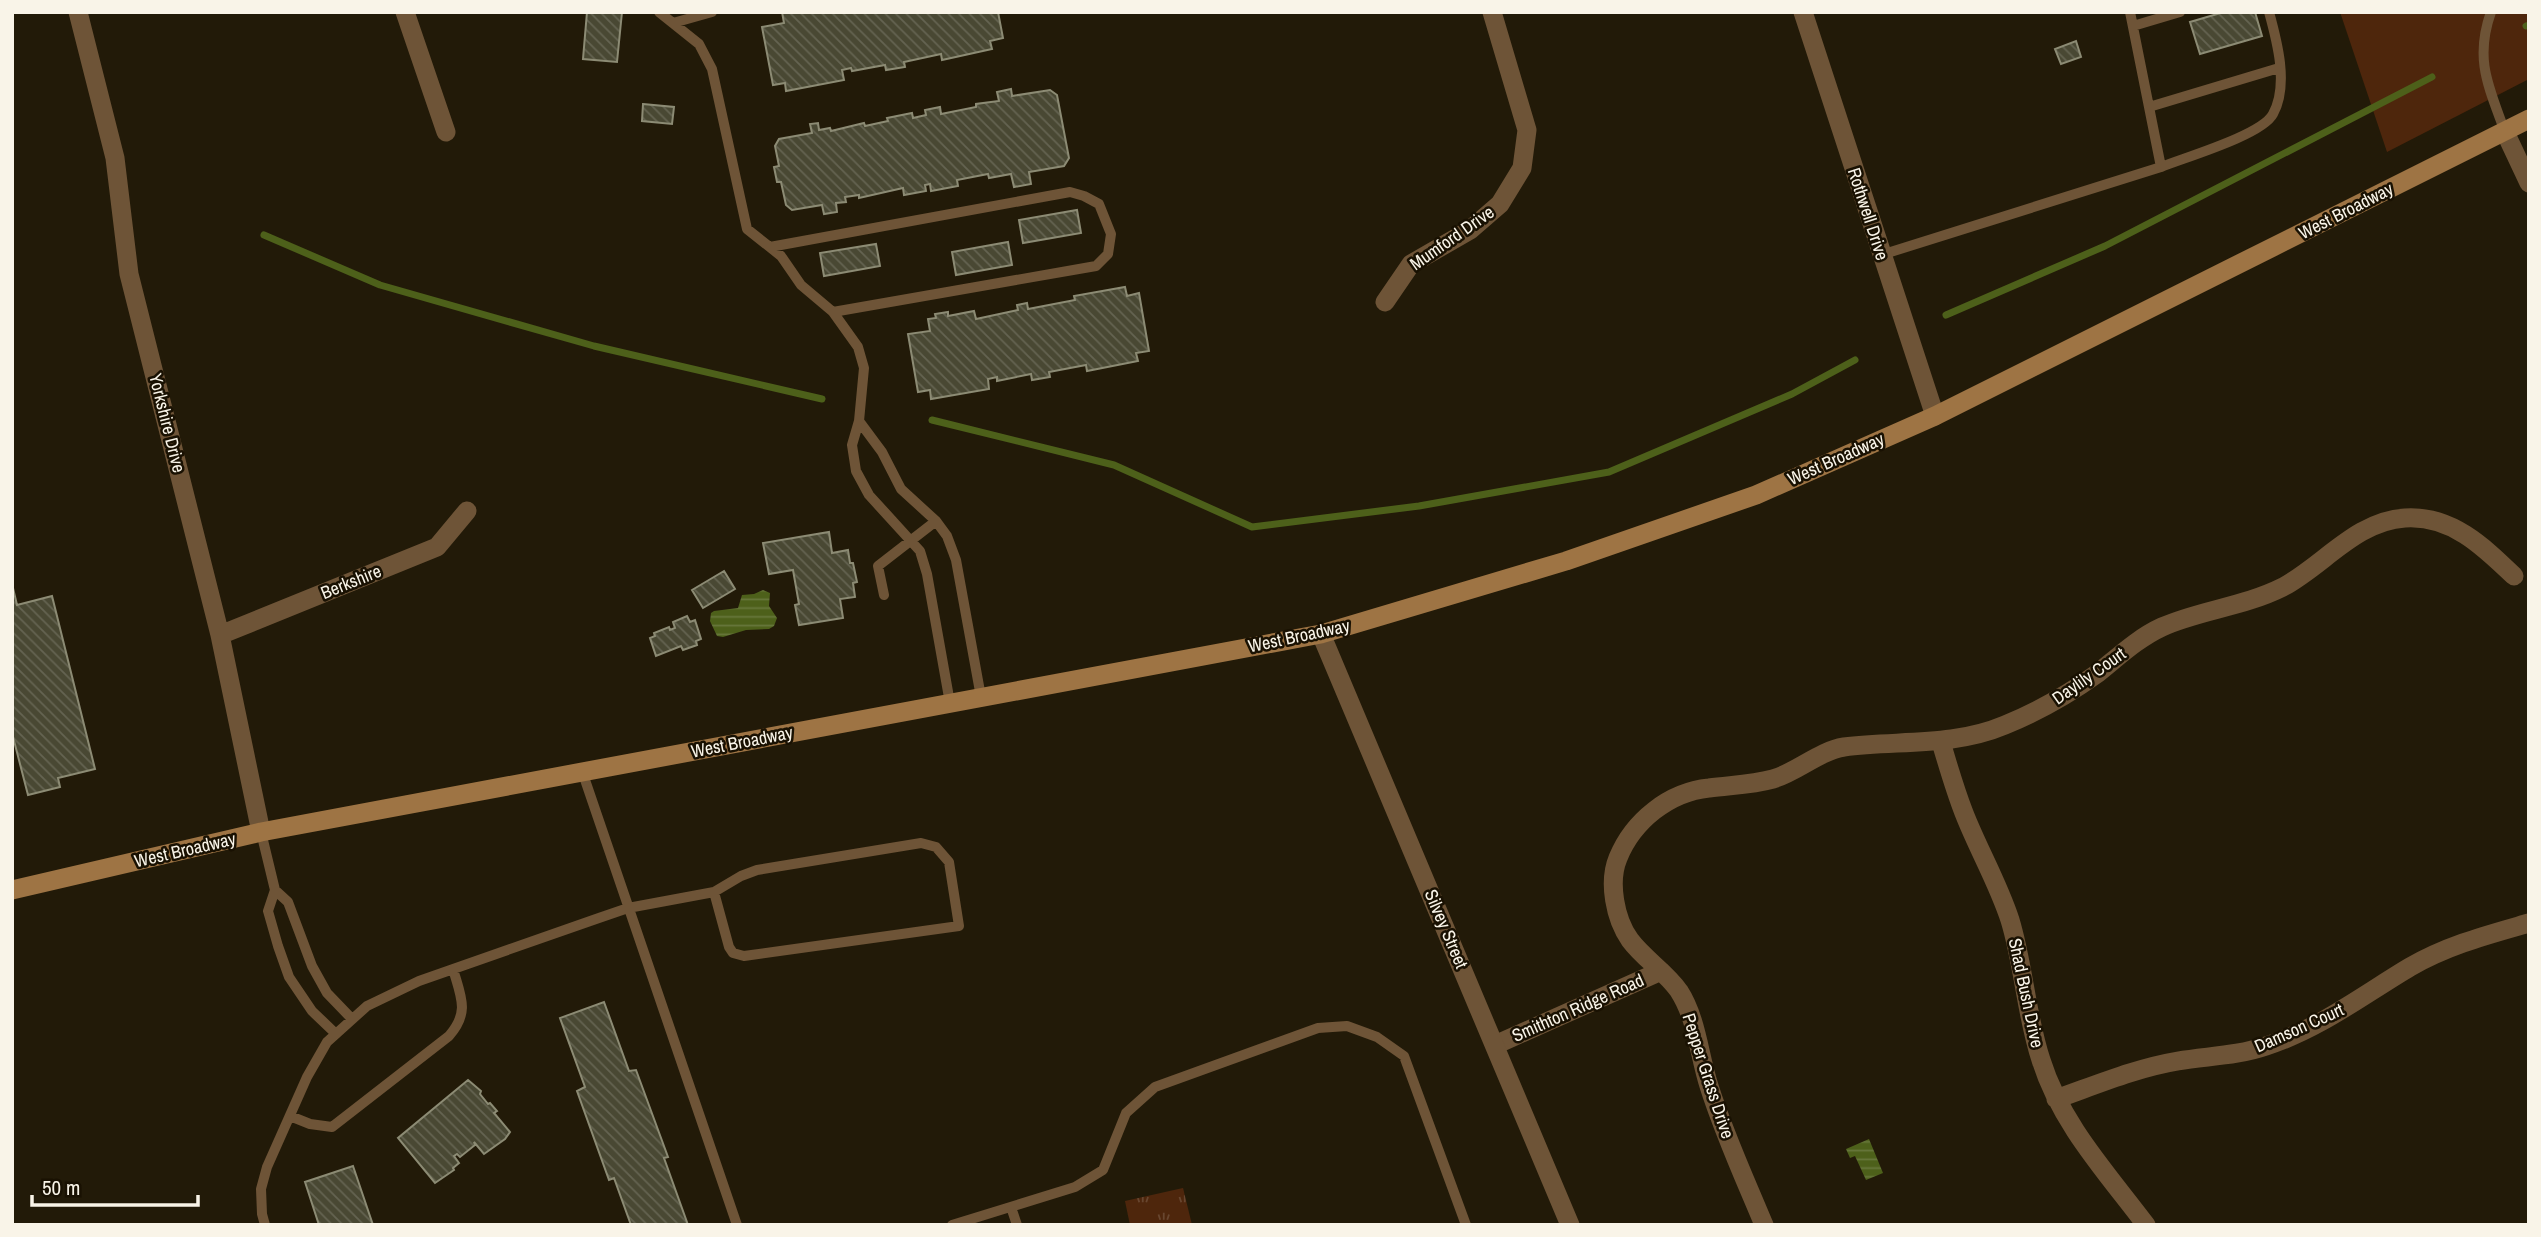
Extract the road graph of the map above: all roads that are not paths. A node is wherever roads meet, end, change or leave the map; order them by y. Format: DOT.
graph roads {
  1 [pos="78,12"];
  2 [pos="405,12"];
  3 [pos="659,12"];
  4 [pos="712,12"];
  5 [pos="1492,12"];
  6 [pos="1803,12"];
  7 [pos="2130,12"];
  8 [pos="2180,12"];
  9 [pos="2269,12"];
  10 [pos="2491,12"];
  11 [pos="673,23"];
  12 [pos="2133,26"];
  13 [pos="2279,68"];
  14 [pos="2149,107"];
  15 [pos="2529,119"];
  16 [pos="446,132"];
  17 [pos="2505,132"];
  18 [pos="2161,166"];
  19 [pos="2529,183"];
  20 [pos="770,247"];
  21 [pos="1881,255"];
  22 [pos="1385,302"];
  23 [pos="834,312"];
  24 [pos="1935,416"];
  25 [pos="859,421"];
  26 [pos="467,511"];
  27 [pos="936,521"];
  28 [pos="911,539"];
  29 [pos="2514,576"];
  30 [pos="884,595"];
  31 [pos="1321,634"];
  32 [pos="220,635"];
  33 [pos="981,697"];
  34 [pos="950,703"];
  35 [pos="1941,742"];
  36 [pos="582,771"];
  37 [pos="261,832"];
  38 [pos="1617,860"];
  39 [pos="12,890"];
  40 [pos="275,890"];
  41 [pos="714,892"];
  42 [pos="628,908"];
  43 [pos="2529,923"];
  44 [pos="453,969"];
  45 [pos="1661,971"];
  46 [pos="352,1019"];
  47 [pos="336,1034"];
  48 [pos="1495,1045"];
  49 [pos="2056,1099"];
  50 [pos="290,1116"];
  51 [pos="1011,1207"];
  52 [pos="265,1225"];
  53 [pos="737,1225"];
  54 [pos="952,1225"];
  55 [pos="1017,1225"];
  56 [pos="1466,1225"];
  57 [pos="1570,1225"];
  58 [pos="1765,1225"];
  59 [pos="2146,1225"];
  1 -- 32 [label="street, Yorkshire Drive"];
  2 -- 16 [label="street"];
  3 -- 11 [label="lane"];
  4 -- 11 [label="lane"];
  5 -- 22 [label="street, Mumford Drive"];
  6 -- 21 [label="street, Rothwell Drive"];
  7 -- 12 [label="lane"];
  8 -- 12 [label="lane"];
  9 -- 13 [label="lane"];
  10 -- 17 [label="lane"];
  11 -- 20 [label="lane"];
  12 -- 14 [label="lane"];
  13 -- 14 [label="lane"];
  13 -- 18 [label="lane"];
  14 -- 18 [label="lane"];
  15 -- 17 [label="main road, West Broadway"];
  17 -- 19 [label="street"];
  17 -- 24 [label="main road, West Broadway"];
  18 -- 21 [label="lane"];
  20 -- 23 [label="lane"];
  20 -- 23 [label="lane"];
  21 -- 24 [label="street, Rothwell Drive"];
  23 -- 25 [label="lane"];
  24 -- 31 [label="main road, West Broadway"];
  25 -- 27 [label="lane"];
  25 -- 28 [label="lane"];
  26 -- 32 [label="street, Berkshire"];
  27 -- 28 [label="lane"];
  27 -- 33 [label="lane"];
  28 -- 30 [label="lane"];
  28 -- 34 [label="lane"];
  29 -- 35 [label="street, Daylily Court"];
  31 -- 33 [label="main road, West Broadway"];
  31 -- 48 [label="street, Silvey Street"];
  32 -- 37 [label="street, Yorkshire Drive"];
  33 -- 34 [label="main road, West Broadway"];
  34 -- 36 [label="main road, West Broadway"];
  35 -- 38 [label="street, Daylily Court"];
  35 -- 49 [label="street, Shad Bush Drive"];
  36 -- 37 [label="main road, West Broadway"];
  36 -- 42 [label="lane"];
  37 -- 39 [label="main road, West Broadway"];
  37 -- 40 [label="lane"];
  38 -- 45 [label="street, Pepper Grass Drive"];
  40 -- 46 [label="lane"];
  40 -- 47 [label="lane"];
  41 -- 41 [label="lane"];
  41 -- 42 [label="lane"];
  42 -- 44 [label="lane"];
  42 -- 53 [label="lane"];
  43 -- 49 [label="street, Damson Court"];
  44 -- 46 [label="lane"];
  44 -- 50 [label="lane"];
  45 -- 48 [label="street, Smithton Ridge Road"];
  45 -- 58 [label="street, Pepper Grass Drive"];
  46 -- 47 [label="lane"];
  47 -- 50 [label="lane"];
  48 -- 57 [label="street, Silvey Street"];
  49 -- 59 [label="street, Shad Bush Drive"];
  50 -- 52 [label="lane"];
  51 -- 54 [label="lane"];
  51 -- 55 [label="lane"];
  51 -- 56 [label="lane"];
}
